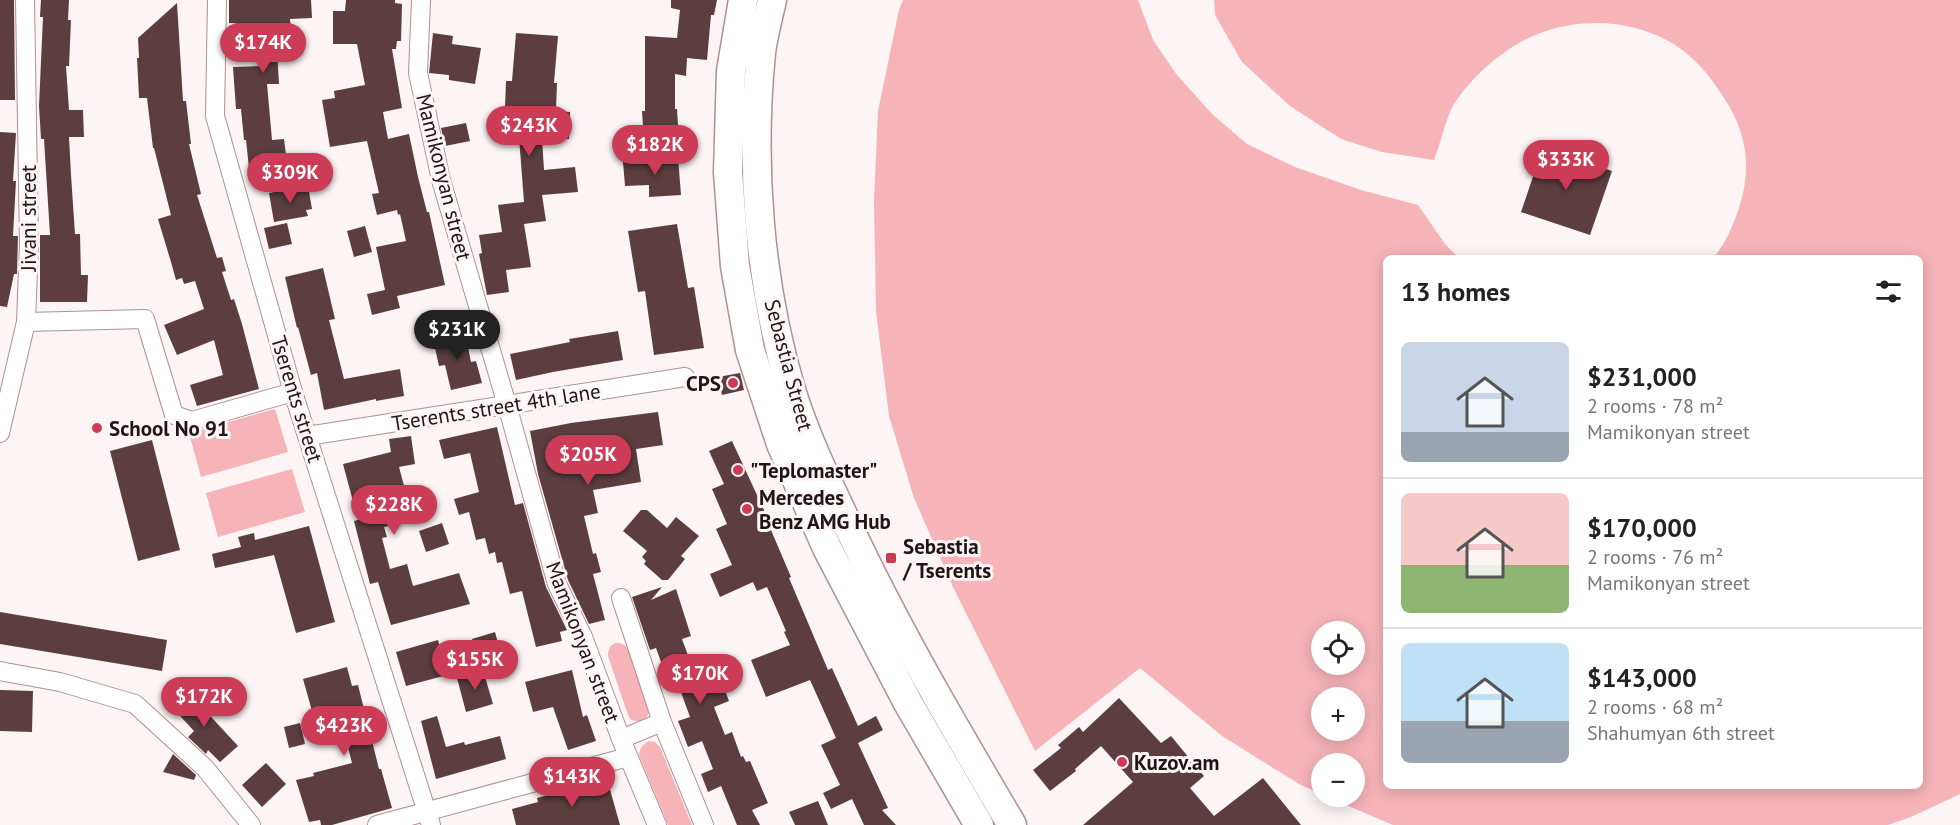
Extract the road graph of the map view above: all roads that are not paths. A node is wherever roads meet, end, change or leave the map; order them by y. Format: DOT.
graph roads {
  1 [pos="25,0"];
  2 [pos="217,0"];
  3 [pos="421,0"];
  4 [pos="742,0"];
  5 [pos="772,0"];
  6 [pos="26,322"];
  7 [pos="685,378"];
  8 [pos="293,392"];
  9 [pos="507,405"];
  10 [pos="0,433"];
  11 [pos="308,436"];
  12 [pos="621,598"];
  13 [pos="0,671"];
  14 [pos="662,722"];
  15 [pos="621,739"];
  16 [pos="628,757"];
  17 [pos="429,819"];
  18 [pos="251,825"];
  19 [pos="377,825"];
  20 [pos="657,825"];
  21 [pos="704,825"];
  22 [pos="978,825"];
  23 [pos="1012,825"];
  1 -- 6 [label="street, Jivani street"];
  2 -- 8 [label="street, Tserents street"];
  3 -- 9 [label="street, Mamikonyan street"];
  4 -- 22 [label="main road, Sebastia Street"];
  5 -- 23 [label="main road, Sebastia Street"];
  6 -- 8 [label="street"];
  6 -- 10 [label="street, Jivani street"];
  7 -- 9 [label="street, Tserents street 4th lane"];
  8 -- 11 [label="street, Tserents street"];
  9 -- 11 [label="street, Tserents street 4th lane"];
  9 -- 15 [label="street, Mamikonyan street"];
  11 -- 17 [label="street, Tserents street"];
  12 -- 14 [label="street"];
  13 -- 18 [label="street"];
  14 -- 15 [label="street"];
  14 -- 21 [label="street"];
  15 -- 16 [label="street, Mamikonyan street"];
  16 -- 17 [label="street"];
  16 -- 20 [label="street, Mamikonyan street"];
  17 -- 19 [label="street"];
}
